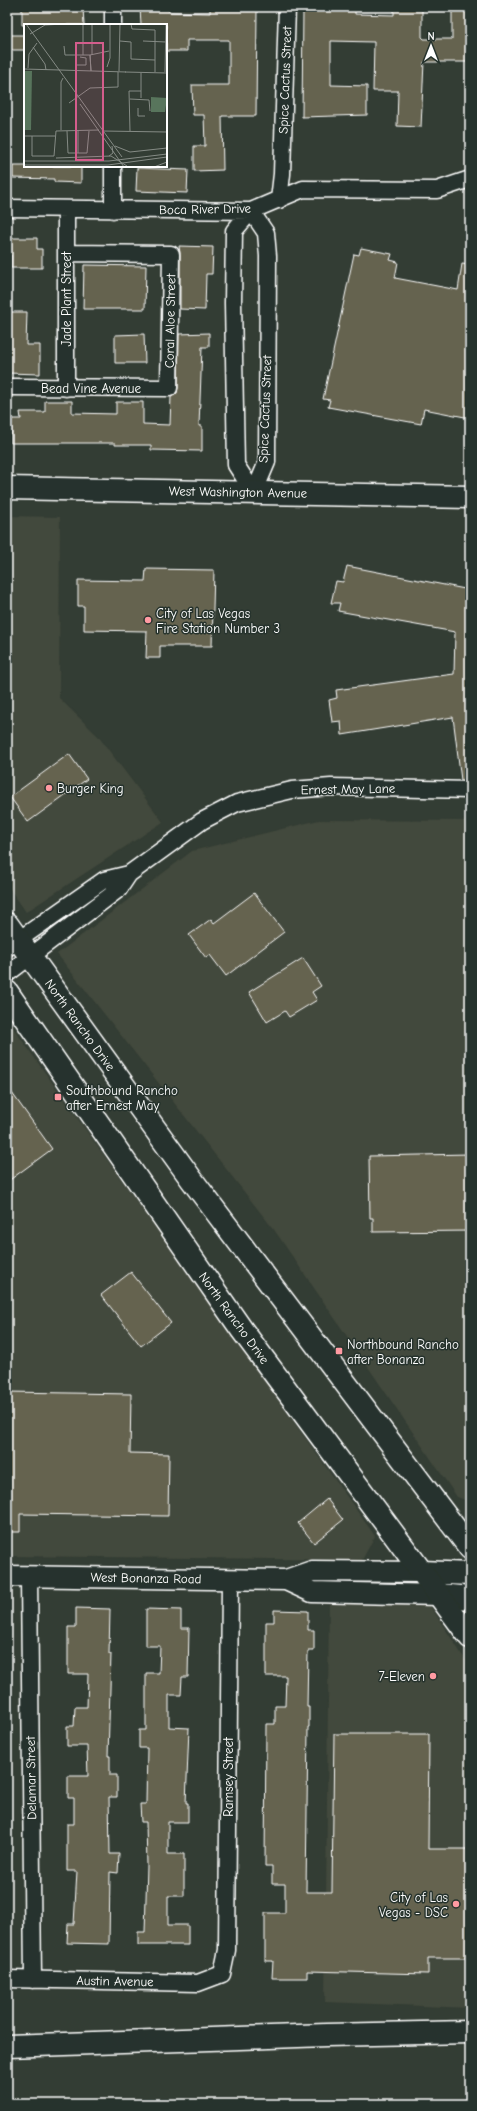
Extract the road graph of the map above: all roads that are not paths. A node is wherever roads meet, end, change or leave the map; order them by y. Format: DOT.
graph roads {
  1 [pos="113,7"];
  2 [pos="287,7"];
  3 [pos="113,24"];
  4 [pos="113,167"];
  5 [pos="470,179"];
  6 [pos="279,200"];
  7 [pos="7,208"];
  8 [pos="66,209"];
  9 [pos="113,210"];
  10 [pos="251,211"];
  11 [pos="66,253"];
  12 [pos="12,387"];
  13 [pos="66,388"];
  14 [pos="169,388"];
  15 [pos="7,488"];
  16 [pos="254,493"];
  17 [pos="470,497"];
  18 [pos="470,790"];
  19 [pos="16,942"];
  20 [pos="7,974"];
  21 [pos="7,992"];
  22 [pos="7,1015"];
  23 [pos="28,1022"];
  24 [pos="436,1505"];
  25 [pos="470,1525"];
  26 [pos="470,1548"];
  27 [pos="422,1572"];
  28 [pos="470,1574"];
  29 [pos="7,1576"];
  30 [pos="29,1576"];
  31 [pos="230,1579"];
  32 [pos="286,1580"];
  33 [pos="439,1595"];
  34 [pos="470,1598"];
  35 [pos="470,1637"];
  36 [pos="222,1974"];
  37 [pos="7,1979"];
  38 [pos="33,1980"];
  39 [pos="470,2032"];
  40 [pos="7,2046"];
  1 -- 3 [label="street"];
  2 -- 6 [label="street, Spice Cactus Street"];
  4 -- 9 [label="street"];
  5 -- 6 [label="street, Boca River Drive"];
  6 -- 10 [label="street, Boca River Drive"];
  7 -- 8 [label="street, Boca River Drive"];
  8 -- 9 [label="street, Boca River Drive"];
  8 -- 11 [label="street, Jade Plant Street"];
  9 -- 10 [label="street, Boca River Drive"];
  10 -- 16 [label="street, Spice Cactus Street"];
  10 -- 16 [label="street, Spice Cactus Street"];
  11 -- 13 [label="street, Jade Plant Street"];
  11 -- 14 [label="street, Coral Aloe Street"];
  12 -- 13 [label="street, Bead Vine Avenue"];
  13 -- 14 [label="street, Bead Vine Avenue"];
  15 -- 16 [label="main road, West Washington Avenue"];
  16 -- 17 [label="main road, West Washington Avenue"];
  18 -- 19 [label="street, Ernest May Lane"];
  19 -- 20 [label="street, Ernest May Lane"];
  19 -- 24 [label="main road, North Rancho Drive"];
  21 -- 23 [label="main road, North Rancho Drive"];
  22 -- 23 [label="main road"];
  23 -- 27 [label="main road, North Rancho Drive"];
  24 -- 25 [label="main road"];
  24 -- 26 [label="main road, North Rancho Drive"];
  27 -- 28 [label="main road, West Bonanza Road"];
  27 -- 32 [label="street, West Bonanza Road"];
  27 -- 33 [label="main road, North Rancho Drive"];
  29 -- 30 [label="street, West Bonanza Road"];
  30 -- 31 [label="street, West Bonanza Road"];
  30 -- 38 [label="street, Delamar Street"];
  31 -- 32 [label="street, West Bonanza Road"];
  31 -- 36 [label="street, Ramsey Street"];
  32 -- 33 [label="street, West Bonanza Road"];
  33 -- 34 [label="main road, West Bonanza Road"];
  33 -- 35 [label="main road, North Rancho Drive"];
  36 -- 38 [label="street, Austin Avenue"];
  37 -- 38 [label="street, Austin Avenue"];
  39 -- 40 [label="main road"];
}
